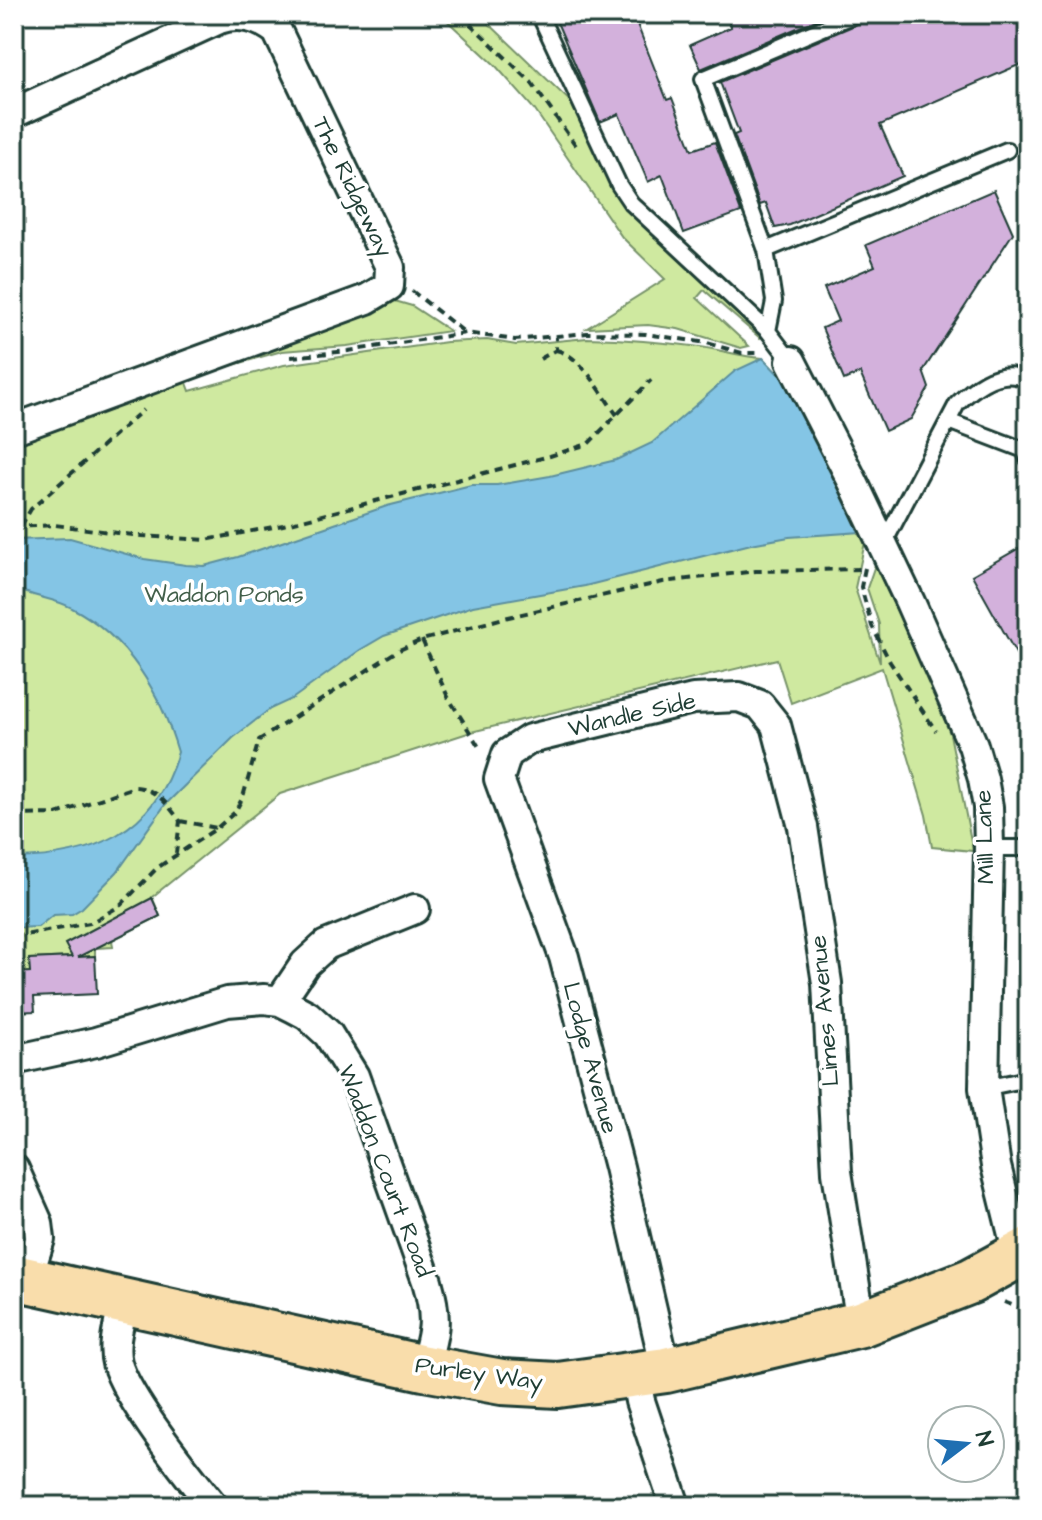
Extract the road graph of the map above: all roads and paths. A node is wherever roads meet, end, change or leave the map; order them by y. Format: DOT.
graph roads {
  1 [pos="856,14"];
  2 [pos="543,15"];
  3 [pos="14,113"];
  4 [pos="1007,150"];
  5 [pos="766,250"];
  6 [pos="389,286"];
  7 [pos="768,331"];
  8 [pos="466,333"];
  9 [pos="556,337"];
  10 [pos="556,350"];
  11 [pos="763,352"];
  12 [pos="283,357"];
  13 [pos="540,359"];
  14 [pos="791,361"];
  15 [pos="651,380"];
  16 [pos="1028,381"];
  17 [pos="147,407"];
  18 [pos="617,415"];
  19 [pos="948,421"];
  20 [pos="14,429"];
  21 [pos="1028,459"];
  22 [pos="21,526"];
  23 [pos="14,527"];
  24 [pos="883,545"];
  25 [pos="865,569"];
  26 [pos="422,640"];
  27 [pos="760,705"];
  28 [pos="939,737"];
  29 [pos="507,754"];
  30 [pos="14,815"];
  31 [pos="180,821"];
  32 [pos="217,828"];
  33 [pos="989,848"];
  34 [pos="1028,848"];
  35 [pos="175,855"];
  36 [pos="415,909"];
  37 [pos="14,937"];
  38 [pos="280,1001"];
  39 [pos="14,1060"];
  40 [pos="1028,1079"];
  41 [pos="984,1088"];
  42 [pos="14,1169"];
  43 [pos="1023,1253"];
  44 [pos="21,1279"];
  45 [pos="999,1300"];
  46 [pos="124,1302"];
  47 [pos="1024,1310"];
  48 [pos="861,1324"];
  49 [pos="424,1368"];
  50 [pos="647,1382"];
  51 [pos="213,1506"];
  52 [pos="675,1506"];
  1 -- 5 [label="lane"];
  2 -- 7 [label="lane"];
  3 -- 6 [label="street, The Ridgeway"];
  4 -- 5 [label="lane"];
  5 -- 7 [label="lane"];
  6 -- 8 [label="path"];
  6 -- 20 [label="street, The Ridgeway"];
  7 -- 14 [label="lane"];
  8 -- 9 [label="path"];
  8 -- 12 [label="path"];
  9 -- 10 [label="path"];
  9 -- 11 [label="path"];
  10 -- 13 [label="path"];
  10 -- 18 [label="path"];
  14 -- 24 [label="street, Mill Lane"];
  15 -- 18 [label="path"];
  16 -- 19 [label="lane"];
  17 -- 22 [label="path"];
  18 -- 22 [label="path"];
  19 -- 21 [label="lane"];
  19 -- 24 [label="lane"];
  22 -- 23 [label="path"];
  24 -- 25 [label="path"];
  24 -- 33 [label="street, Mill Lane"];
  25 -- 26 [label="path"];
  25 -- 28 [label="path"];
  26 -- 29 [label="path"];
  26 -- 32 [label="path"];
  27 -- 29 [label="street, Wandle Side"];
  27 -- 48 [label="street, Limes Avenue"];
  29 -- 50 [label="street, Lodge Avenue"];
  30 -- 31 [label="path"];
  31 -- 32 [label="path"];
  31 -- 35 [label="path"];
  32 -- 35 [label="path"];
  33 -- 34 [label="lane"];
  33 -- 41 [label="street, Mill Lane"];
  35 -- 37 [label="path"];
  36 -- 38 [label="street"];
  38 -- 39 [label="street, Waddon Court Road"];
  38 -- 49 [label="street, Waddon Court Road"];
  40 -- 41 [label="lane"];
  41 -- 43 [label="street, Mill Lane"];
  42 -- 44 [label="street"];
  43 -- 48 [label="highway, Purley Way"];
  44 -- 46 [label="highway, Purley Way"];
  45 -- 47 [label="path"];
  46 -- 49 [label="highway, Purley Way"];
  46 -- 51 [label="street"];
  48 -- 50 [label="highway, Purley Way"];
  49 -- 50 [label="highway, Purley Way"];
  50 -- 52 [label="street, Lodge Avenue"];
}
